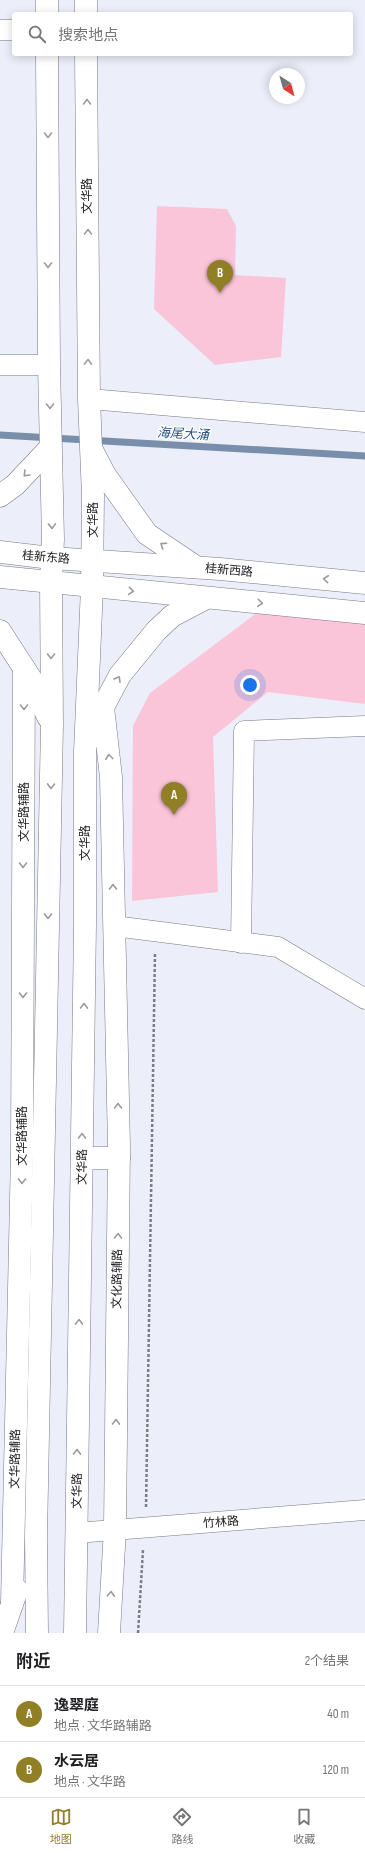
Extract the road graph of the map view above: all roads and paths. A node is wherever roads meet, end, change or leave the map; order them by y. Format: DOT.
graph roads {
  1 [pos="47,0"];
  2 [pos="86,0"];
  3 [pos="47,12"];
  4 [pos="86,12"];
  5 [pos="0,30"];
  6 [pos="12,30"];
  7 [pos="47,56"];
  8 [pos="86,56"];
  9 [pos="0,366"];
  10 [pos="49,366"];
  11 [pos="89,400"];
  12 [pos="365,422"];
  13 [pos="50,448"];
  14 [pos="91,448"];
  15 [pos="0,496"];
  16 [pos="0,552"];
  17 [pos="51,558"];
  18 [pos="92,560"];
  19 [pos="196,567"];
  20 [pos="0,577"];
  21 [pos="51,582"];
  22 [pos="365,583"];
  23 [pos="92,587"];
  24 [pos="206,598"];
  25 [pos="365,613"];
  26 [pos="0,631"];
  27 [pos="24,668"];
  28 [pos="103,707"];
  29 [pos="52,725"];
  30 [pos="365,726"];
  31 [pos="85,752"];
  32 [pos="114,926"];
  33 [pos="155,932"];
  34 [pos="240,943"];
  35 [pos="365,999"];
  36 [pos="82,1158"];
  37 [pos="118,1158"];
  38 [pos="365,1510"];
  39 [pos="146,1527"];
  40 [pos="115,1529"];
  41 [pos="76,1533"];
  42 [pos="36,1536"];
  43 [pos="12,1603"];
  44 [pos="2,1633"];
  45 [pos="36,1633"];
  46 [pos="75,1633"];
  47 [pos="109,1633"];
  48 [pos="138,1633"];
  1 -- 3 [label="main road"];
  2 -- 4 [label="main road"];
  5 -- 6 [label="street"];
  7 -- 10 [label="main road, one-way"];
  11 -- 8 [label="main road, 文华路, one-way"];
  9 -- 10 [label="street"];
  10 -- 13 [label="main road, one-way"];
  11 -- 12 [label="street"];
  11 -- 14 [label="main road, 文华路"];
  13 -- 15 [label="main road, one-way"];
  13 -- 17 [label="main road, one-way"];
  14 -- 18 [label="main road, 文华路"];
  19 -- 14 [label="main road, one-way"];
  16 -- 17 [label="main road, 桂新东路"];
  17 -- 18 [label="main road, 桂新东路"];
  17 -- 21 [label="main road"];
  18 -- 19 [label="main road, 桂新西路"];
  18 -- 23 [label="main road, 文华路"];
  22 -- 19 [label="main road, 桂新西路, one-way"];
  20 -- 21 [label="main road, 桂新东路"];
  21 -- 23 [label="main road, 桂新东路"];
  21 -- 29 [label="main road, one-way"];
  23 -- 24 [label="main road, 桂新东路, one-way"];
  23 -- 31 [label="main road, 文华路"];
  24 -- 25 [label="main road, 桂新东路, one-way"];
  28 -- 24 [label="main road, one-way"];
  26 -- 27 [label="main road"];
  27 -- 29 [label="main road"];
  27 -- 43 [label="main road, 文华路辅路, one-way"];
  28 -- 31 [label="main road"];
  32 -- 28 [label="main road, one-way"];
  29 -- 42 [label="main road, one-way"];
  30 -- 34 [label="street"];
  36 -- 31 [label="main road, 文华路, one-way"];
  32 -- 33 [label="street"];
  37 -- 32 [label="main road, 文化路辅路, one-way"];
  33 -- 34 [label="street"];
  33 -- 39 [label="path"];
  34 -- 35 [label="street"];
  36 -- 37 [label="main road"];
  41 -- 36 [label="main road, 文华路, one-way"];
  40 -- 37 [label="main road, 文化路辅路, one-way"];
  38 -- 39 [label="street, 竹林路"];
  39 -- 40 [label="street, 竹林路"];
  39 -- 48 [label="path"];
  40 -- 41 [label="street, 竹林路"];
  47 -- 40 [label="main road, 文化路辅路, one-way"];
  41 -- 46 [label="main road, 文华路"];
  42 -- 43 [label="main road"];
  42 -- 45 [label="main road"];
  43 -- 44 [label="main road"];
}
